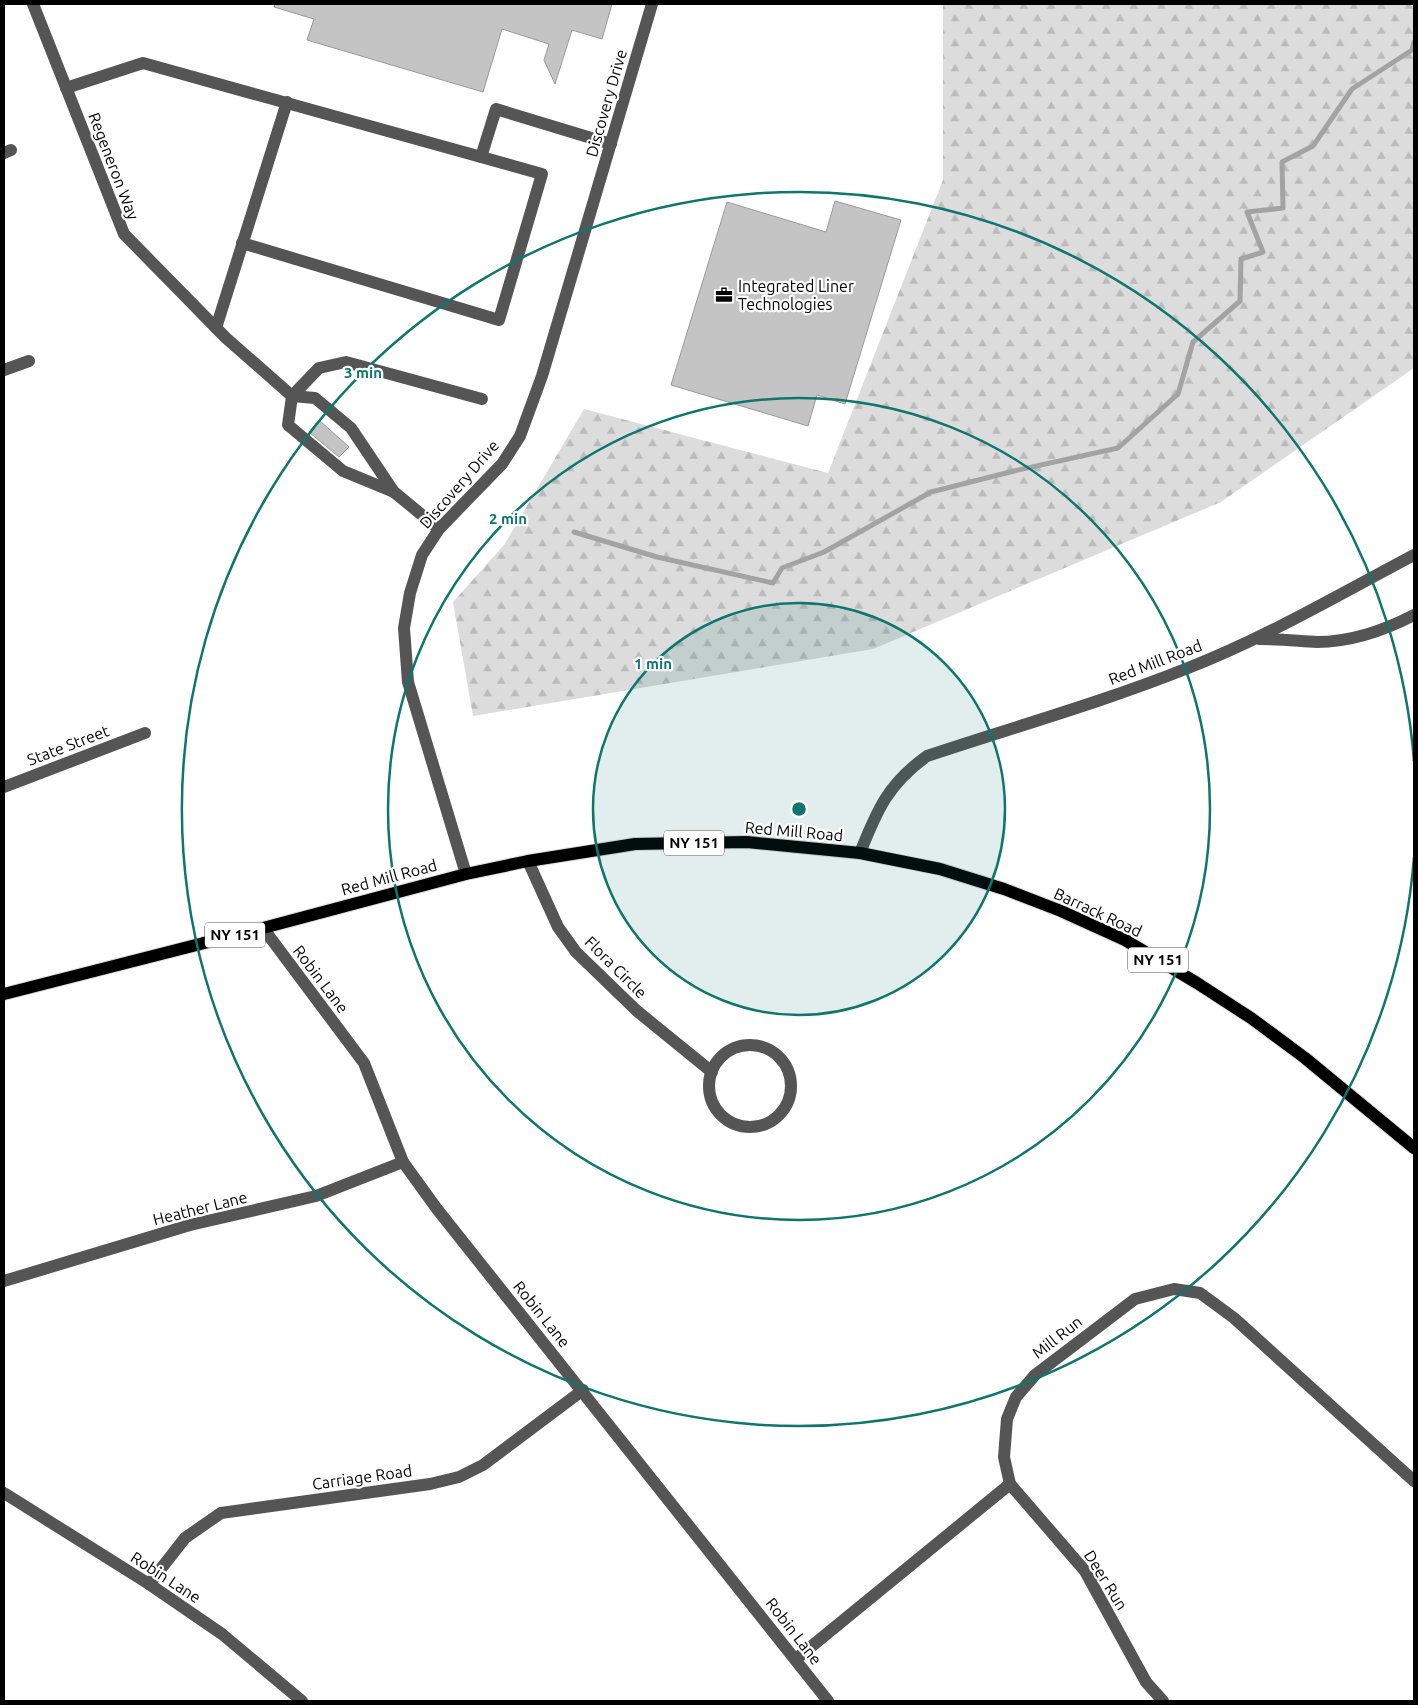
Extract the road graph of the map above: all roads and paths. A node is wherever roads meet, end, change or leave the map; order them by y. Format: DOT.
graph roads {
  1 [pos="33,4"];
  2 [pos="652,4"];
  3 [pos="66,88"];
  4 [pos="287,102"];
  5 [pos="611,144"];
  6 [pos="481,157"];
  7 [pos="242,243"];
  8 [pos="216,328"];
  9 [pos="29,361"];
  10 [pos="4,370"];
  11 [pos="292,396"];
  12 [pos="482,399"];
  13 [pos="394,492"];
  14 [pos="438,528"];
  15 [pos="1414,555"];
  16 [pos="1414,615"];
  17 [pos="1256,639"];
  18 [pos="144,733"];
  19 [pos="4,787"];
  20 [pos="860,853"];
  21 [pos="528,861"];
  22 [pos="466,874"];
  23 [pos="263,928"];
  24 [pos="4,994"];
  25 [pos="712,1072"];
  26 [pos="1414,1148"];
  27 [pos="403,1162"];
  28 [pos="4,1281"];
  29 [pos="583,1390"];
  30 [pos="1414,1481"];
  31 [pos="1010,1484"];
  32 [pos="4,1493"];
  33 [pos="149,1584"];
  34 [pos="796,1659"];
  35 [pos="302,1701"];
  36 [pos="828,1701"];
  37 [pos="1162,1701"];
  1 -- 3 [label="street, Regeneron Way"];
  2 -- 5 [label="street, Discovery Drive"];
  3 -- 4 [label="street"];
  3 -- 8 [label="street, Regeneron Way"];
  4 -- 6 [label="street"];
  4 -- 7 [label="street"];
  5 -- 6 [label="street"];
  5 -- 14 [label="street, Discovery Drive"];
  6 -- 7 [label="street"];
  7 -- 8 [label="street"];
  8 -- 11 [label="street, Regeneron Way"];
  9 -- 10 [label="street"];
  11 -- 12 [label="street"];
  11 -- 13 [label="street"];
  11 -- 13 [label="street"];
  13 -- 14 [label="street"];
  14 -- 22 [label="street, Discovery Drive"];
  15 -- 17 [label="street, Red Mill Road"];
  16 -- 17 [label="street"];
  17 -- 20 [label="street, Red Mill Road"];
  18 -- 19 [label="street, State Street"];
  20 -- 21 [label="main road, Red Mill Road / NY 151"];
  20 -- 26 [label="main road, Barrack Road / NY 151"];
  21 -- 22 [label="main road, Red Mill Road / NY 151"];
  21 -- 25 [label="street, Flora Circle"];
  22 -- 23 [label="main road, Red Mill Road / NY 151"];
  23 -- 24 [label="main road, Red Mill Road / NY 151"];
  23 -- 27 [label="street, Robin Lane"];
  25 -- 25 [label="street"];
  27 -- 28 [label="street, Heather Lane"];
  27 -- 29 [label="street, Robin Lane"];
  29 -- 33 [label="street, Carriage Road"];
  29 -- 34 [label="street, Robin Lane"];
  30 -- 31 [label="street, Mill Run"];
  31 -- 34 [label="street"];
  31 -- 37 [label="street, Deer Run"];
  32 -- 33 [label="street, Robin Lane"];
  33 -- 35 [label="street, Robin Lane"];
  34 -- 36 [label="street, Robin Lane"];
}
